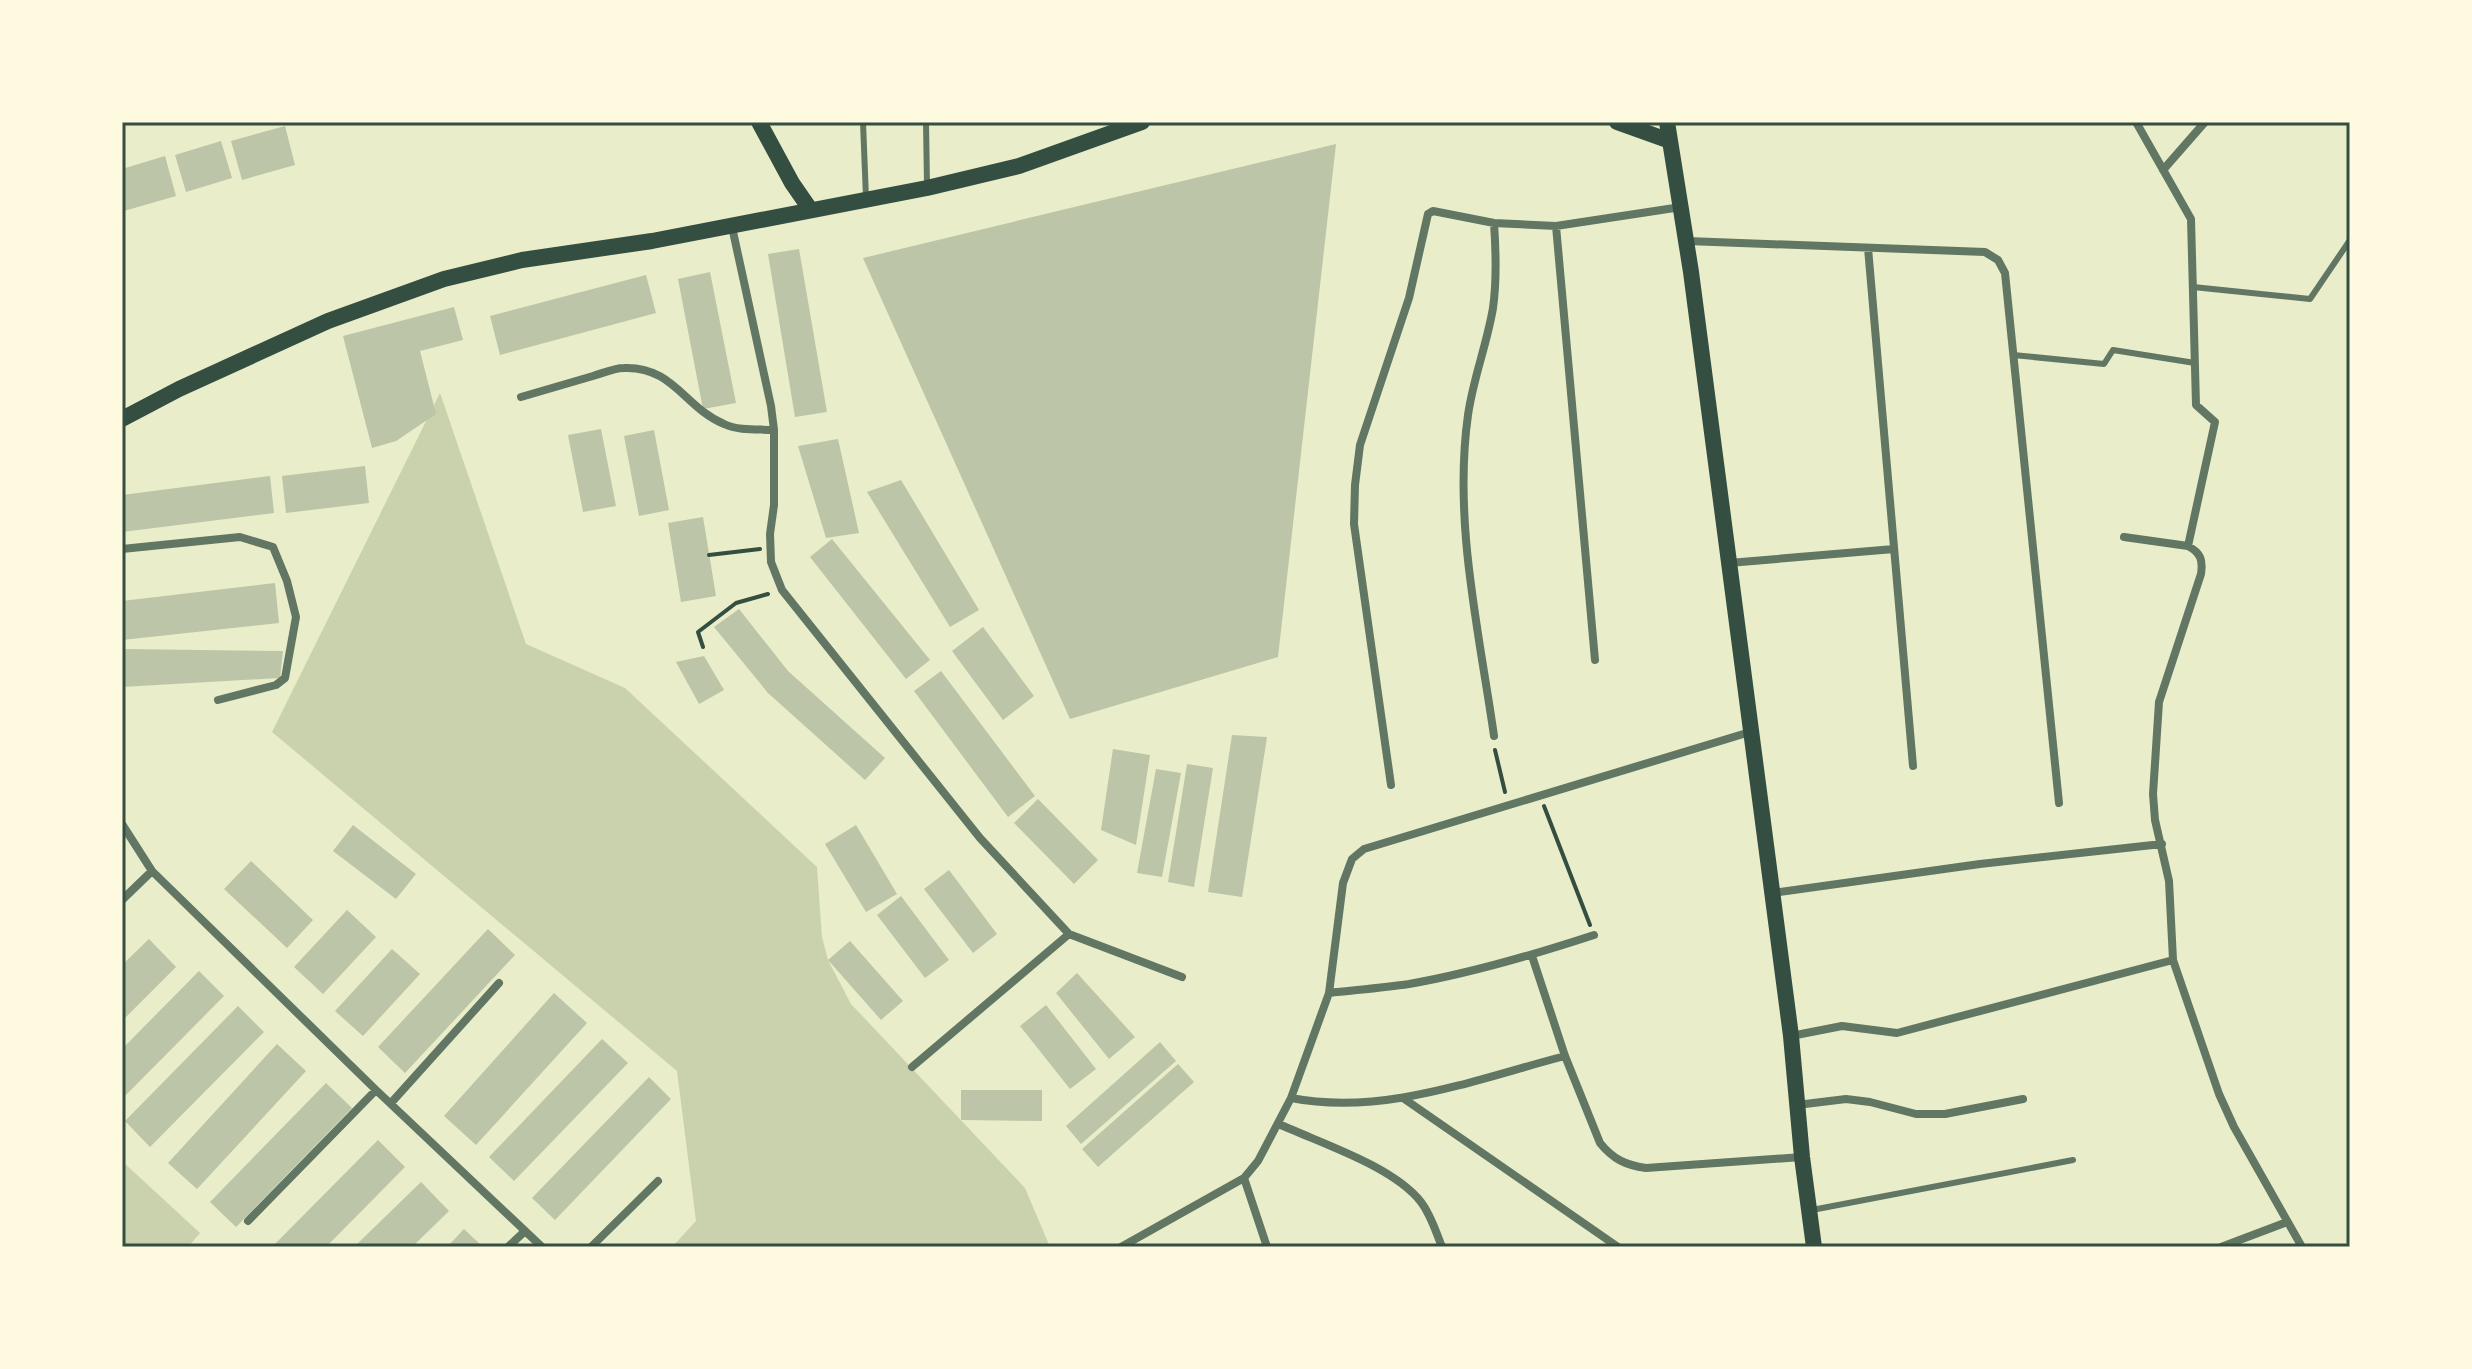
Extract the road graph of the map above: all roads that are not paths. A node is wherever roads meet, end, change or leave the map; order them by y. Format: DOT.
graph roads {
  1 [pos="759,122"];
  2 [pos="863,122"];
  3 [pos="926,122"];
  4 [pos="1142,122"];
  5 [pos="1617,122"];
  6 [pos="1667,122"];
  7 [pos="2136,122"];
  8 [pos="2205,122"];
  9 [pos="1670,141"];
  10 [pos="2163,170"];
  11 [pos="927,188"];
  12 [pos="866,199"];
  13 [pos="1681,207"];
  14 [pos="810,209"];
  15 [pos="1494,223"];
  16 [pos="1556,226"];
  17 [pos="732,227"];
  18 [pos="1686,240"];
  19 [pos="2350,240"];
  20 [pos="1868,248"];
  21 [pos="2193,287"];
  22 [pos="2013,355"];
  23 [pos="2195,363"];
  24 [pos="521,397"];
  25 [pos="122,419"];
  26 [pos="774,430"];
  27 [pos="2124,537"];
  28 [pos="2188,546"];
  29 [pos="122,549"];
  30 [pos="1894,549"];
  31 [pos="1728,563"];
  32 [pos="1595,660"];
  33 [pos="218,700"];
  34 [pos="1750,732"];
  35 [pos="1494,736"];
  36 [pos="1913,766"];
  37 [pos="1391,785"];
  38 [pos="2059,803"];
  39 [pos="122,824"];
  40 [pos="2162,844"];
  41 [pos="152,871"];
  42 [pos="1772,893"];
  43 [pos="122,900"];
  44 [pos="1069,934"];
  45 [pos="1594,935"];
  46 [pos="1532,956"];
  47 [pos="2173,960"];
  48 [pos="1182,977"];
  49 [pos="499,983"];
  50 [pos="1329,993"];
  51 [pos="1791,1036"];
  52 [pos="1565,1056"];
  53 [pos="912,1067"];
  54 [pos="376,1090"];
  55 [pos="1291,1098"];
  56 [pos="1403,1098"];
  57 [pos="2023,1099"];
  58 [pos="391,1103"];
  59 [pos="1797,1105"];
  60 [pos="1279,1124"];
  61 [pos="1802,1157"];
  62 [pos="2073,1160"];
  63 [pos="1244,1178"];
  64 [pos="658,1181"];
  65 [pos="1809,1210"];
  66 [pos="248,1221"];
  67 [pos="2287,1222"];
  68 [pos="525,1231"];
  69 [pos="508,1247"];
  70 [pos="542,1247"];
  71 [pos="591,1247"];
  72 [pos="1121,1247"];
  73 [pos="1267,1247"];
  74 [pos="1442,1247"];
  75 [pos="1618,1247"];
  76 [pos="1814,1247"];
  77 [pos="2221,1247"];
  78 [pos="2302,1247"];
  1 -- 14 [label="main road"];
  2 -- 12 [label="lane"];
  3 -- 11 [label="lane"];
  4 -- 11 [label="main road"];
  5 -- 9 [label="main road"];
  6 -- 9 [label="main road"];
  7 -- 10 [label="street"];
  8 -- 10 [label="street"];
  9 -- 13 [label="main road"];
  10 -- 21 [label="street"];
  11 -- 12 [label="main road"];
  12 -- 14 [label="main road"];
  13 -- 16 [label="street"];
  13 -- 18 [label="main road"];
  14 -- 17 [label="main road"];
  15 -- 16 [label="street"];
  15 -- 35 [label="street"];
  15 -- 37 [label="street"];
  16 -- 32 [label="street"];
  17 -- 25 [label="main road"];
  17 -- 26 [label="street"];
  18 -- 20 [label="street"];
  18 -- 31 [label="main road"];
  19 -- 21 [label="lane"];
  20 -- 22 [label="street"];
  20 -- 30 [label="street"];
  21 -- 23 [label="street"];
  22 -- 23 [label="lane"];
  22 -- 38 [label="street"];
  23 -- 28 [label="street"];
  24 -- 26 [label="street"];
  26 -- 44 [label="street"];
  27 -- 28 [label="street"];
  28 -- 40 [label="street"];
  29 -- 33 [label="street"];
  30 -- 31 [label="street"];
  30 -- 36 [label="street"];
  31 -- 34 [label="main road"];
  34 -- 42 [label="main road"];
  34 -- 50 [label="street"];
  39 -- 41 [label="street"];
  40 -- 42 [label="street"];
  40 -- 47 [label="street"];
  41 -- 43 [label="street"];
  41 -- 54 [label="street"];
  42 -- 51 [label="main road"];
  44 -- 48 [label="street"];
  44 -- 53 [label="street"];
  45 -- 46 [label="street"];
  46 -- 50 [label="street"];
  46 -- 52 [label="street"];
  47 -- 51 [label="street"];
  47 -- 67 [label="street"];
  49 -- 58 [label="street"];
  50 -- 55 [label="street"];
  51 -- 59 [label="main road"];
  52 -- 56 [label="street"];
  52 -- 61 [label="street"];
  54 -- 58 [label="street"];
  54 -- 66 [label="street"];
  55 -- 56 [label="street"];
  55 -- 60 [label="street"];
  56 -- 75 [label="street"];
  57 -- 59 [label="street"];
  58 -- 68 [label="street"];
  59 -- 61 [label="main road"];
  60 -- 63 [label="street"];
  60 -- 74 [label="street"];
  61 -- 65 [label="main road"];
  62 -- 65 [label="lane"];
  63 -- 72 [label="street"];
  63 -- 73 [label="street"];
  64 -- 71 [label="street"];
  65 -- 76 [label="main road"];
  67 -- 77 [label="street"];
  67 -- 78 [label="street"];
  68 -- 69 [label="street"];
  68 -- 70 [label="street"];
}
